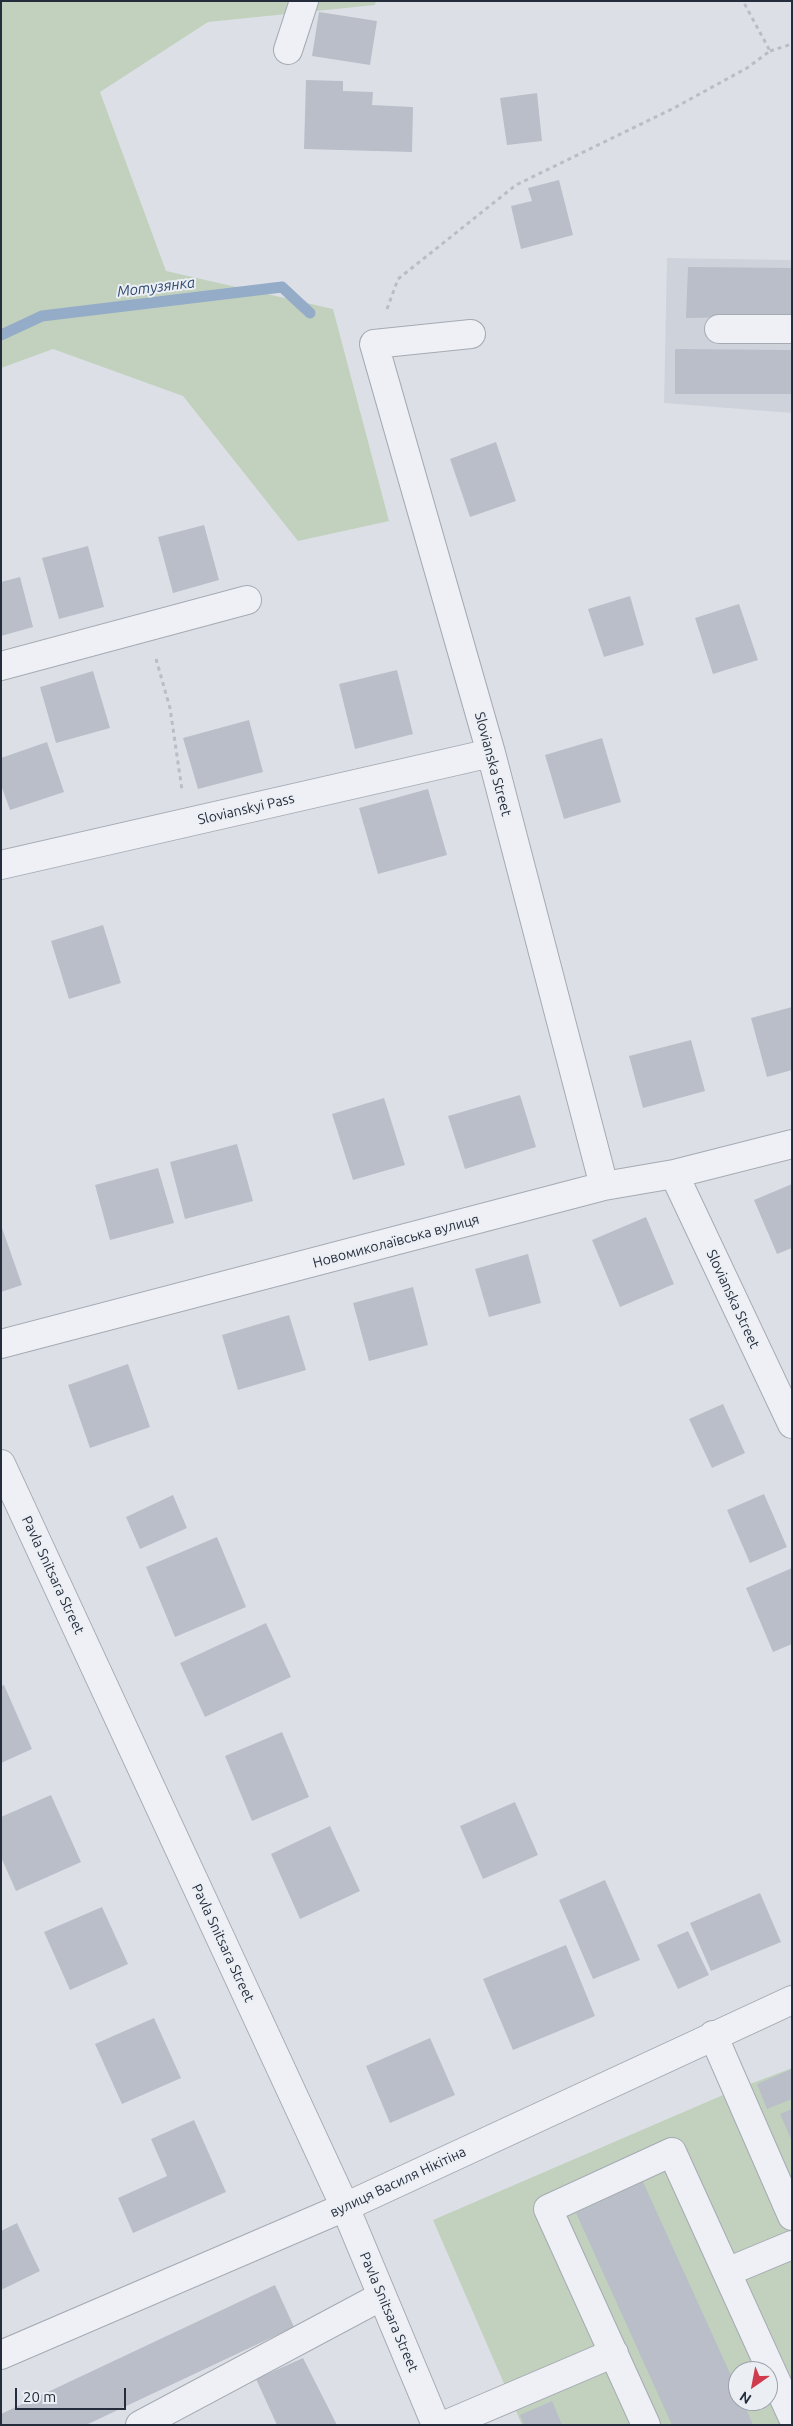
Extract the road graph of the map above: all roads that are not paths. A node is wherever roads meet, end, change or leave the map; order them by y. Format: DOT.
graph roads {
  1 [pos="304,1"];
  2 [pos="288,50"];
  3 [pos="719,329"];
  4 [pos="792,329"];
  5 [pos="471,334"];
  6 [pos="246,600"];
  7 [pos="1,666"];
  8 [pos="491,754"];
  9 [pos="1,865"];
  10 [pos="792,1144"];
  11 [pos="674,1174"];
  12 [pos="604,1186"];
  13 [pos="1,1344"];
  14 [pos="792,1424"];
  15 [pos="1,1464"];
  16 [pos="792,2000"];
  17 [pos="713,2035"];
  18 [pos="345,2207"];
  19 [pos="792,2216"];
  20 [pos="792,2245"];
  21 [pos="727,2272"];
  22 [pos="382,2296"];
  23 [pos="614,2353"];
  24 [pos="1,2356"];
  25 [pos="792,2416"];
  26 [pos="140,2425"];
  27 [pos="436,2425"];
  28 [pos="445,2425"];
  29 [pos="646,2425"];
  1 -- 2 [label="street"];
  3 -- 4 [label="street"];
  5 -- 8 [label="street, Slovianska Street"];
  6 -- 7 [label="street"];
  8 -- 9 [label="street, Slovianskyi Pass"];
  8 -- 12 [label="street, Slovianska Street"];
  10 -- 11 [label="street, Новомиколаївська вулиця"];
  11 -- 12 [label="street, Новомиколаївська вулиця"];
  11 -- 14 [label="street, Slovianska Street"];
  12 -- 13 [label="street, Новомиколаївська вулиця"];
  15 -- 18 [label="street, Pavla Snitsara Street"];
  16 -- 17 [label="street, вулиця Василя Нікітіна"];
  17 -- 18 [label="street, вулиця Василя Нікітіна"];
  17 -- 19 [label="street"];
  18 -- 22 [label="street, Pavla Snitsara Street"];
  18 -- 24 [label="street, вулиця Василя Нікітіна"];
  20 -- 21 [label="street"];
  21 -- 23 [label="street"];
  21 -- 25 [label="street"];
  22 -- 26 [label="street"];
  22 -- 27 [label="street, Pavla Snitsara Street"];
  23 -- 28 [label="street"];
  23 -- 29 [label="street"];
}
